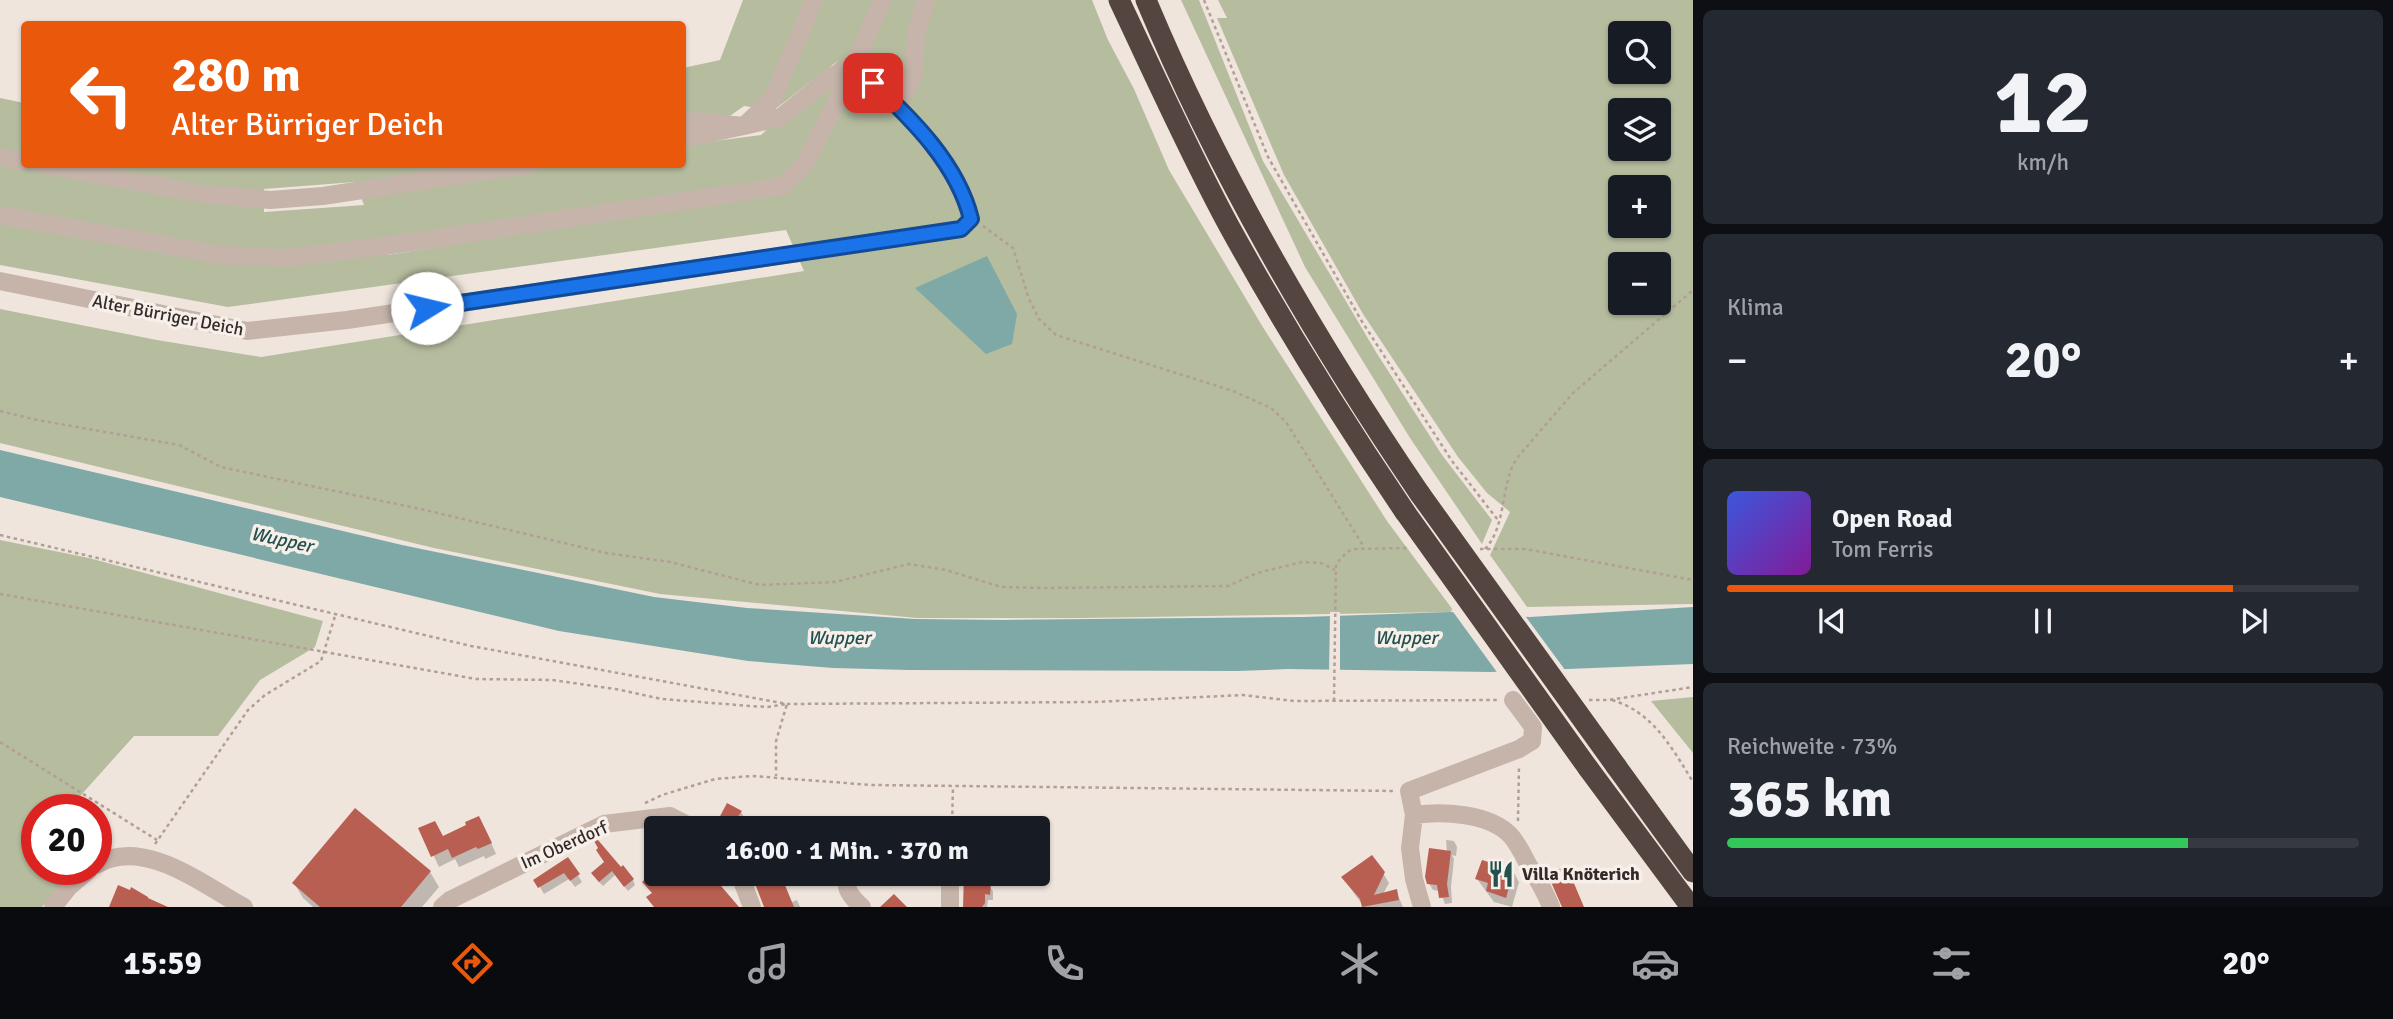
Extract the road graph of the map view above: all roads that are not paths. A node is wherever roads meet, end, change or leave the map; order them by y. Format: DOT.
graph roads {
  1 [pos="814,0"];
  2 [pos="881,0"];
  3 [pos="926,0"];
  4 [pos="1119,0"];
  5 [pos="1146,0"];
  6 [pos="854,65"];
  7 [pos="895,104"];
  8 [pos="686,120"];
  9 [pos="744,126"];
  10 [pos="686,138"];
  11 [pos="0,157"];
  12 [pos="21,161"];
  13 [pos="62,168"];
  14 [pos="507,168"];
  15 [pos="0,215"];
  16 [pos="0,281"];
  17 [pos="1513,700"];
  18 [pos="1414,815"];
  19 [pos="644,819"];
  20 [pos="112,859"];
  21 [pos="1693,872"];
  22 [pos="71,885"];
  23 [pos="743,886"];
  24 [pos="846,886"];
  25 [pos="950,886"];
  26 [pos="53,907"];
  27 [pos="244,907"];
  28 [pos="442,907"];
  29 [pos="752,907"];
  30 [pos="862,907"];
  31 [pos="950,907"];
  32 [pos="1422,907"];
  33 [pos="1551,907"];
  34 [pos="1691,907"];
  1 -- 9 [label="street"];
  2 -- 6 [label="street"];
  3 -- 7 [label="street"];
  4 -- 34 [label="highway, bridge"];
  5 -- 21 [label="highway, bridge"];
  6 -- 7 [label="street"];
  6 -- 9 [label="street"];
  6 -- 15 [label="street"];
  7 -- 16 [label="street, Alter Bürriger Deich"];
  8 -- 9 [label="street"];
  9 -- 10 [label="street"];
  11 -- 12 [label="street"];
  13 -- 14 [label="street"];
  17 -- 18 [label="street"];
  18 -- 32 [label="street"];
  18 -- 33 [label="street"];
  19 -- 28 [label="street, Im Oberdorf"];
  20 -- 27 [label="street"];
  22 -- 26 [label="street"];
  23 -- 29 [label="street"];
  24 -- 30 [label="street"];
  25 -- 31 [label="street"];
}
